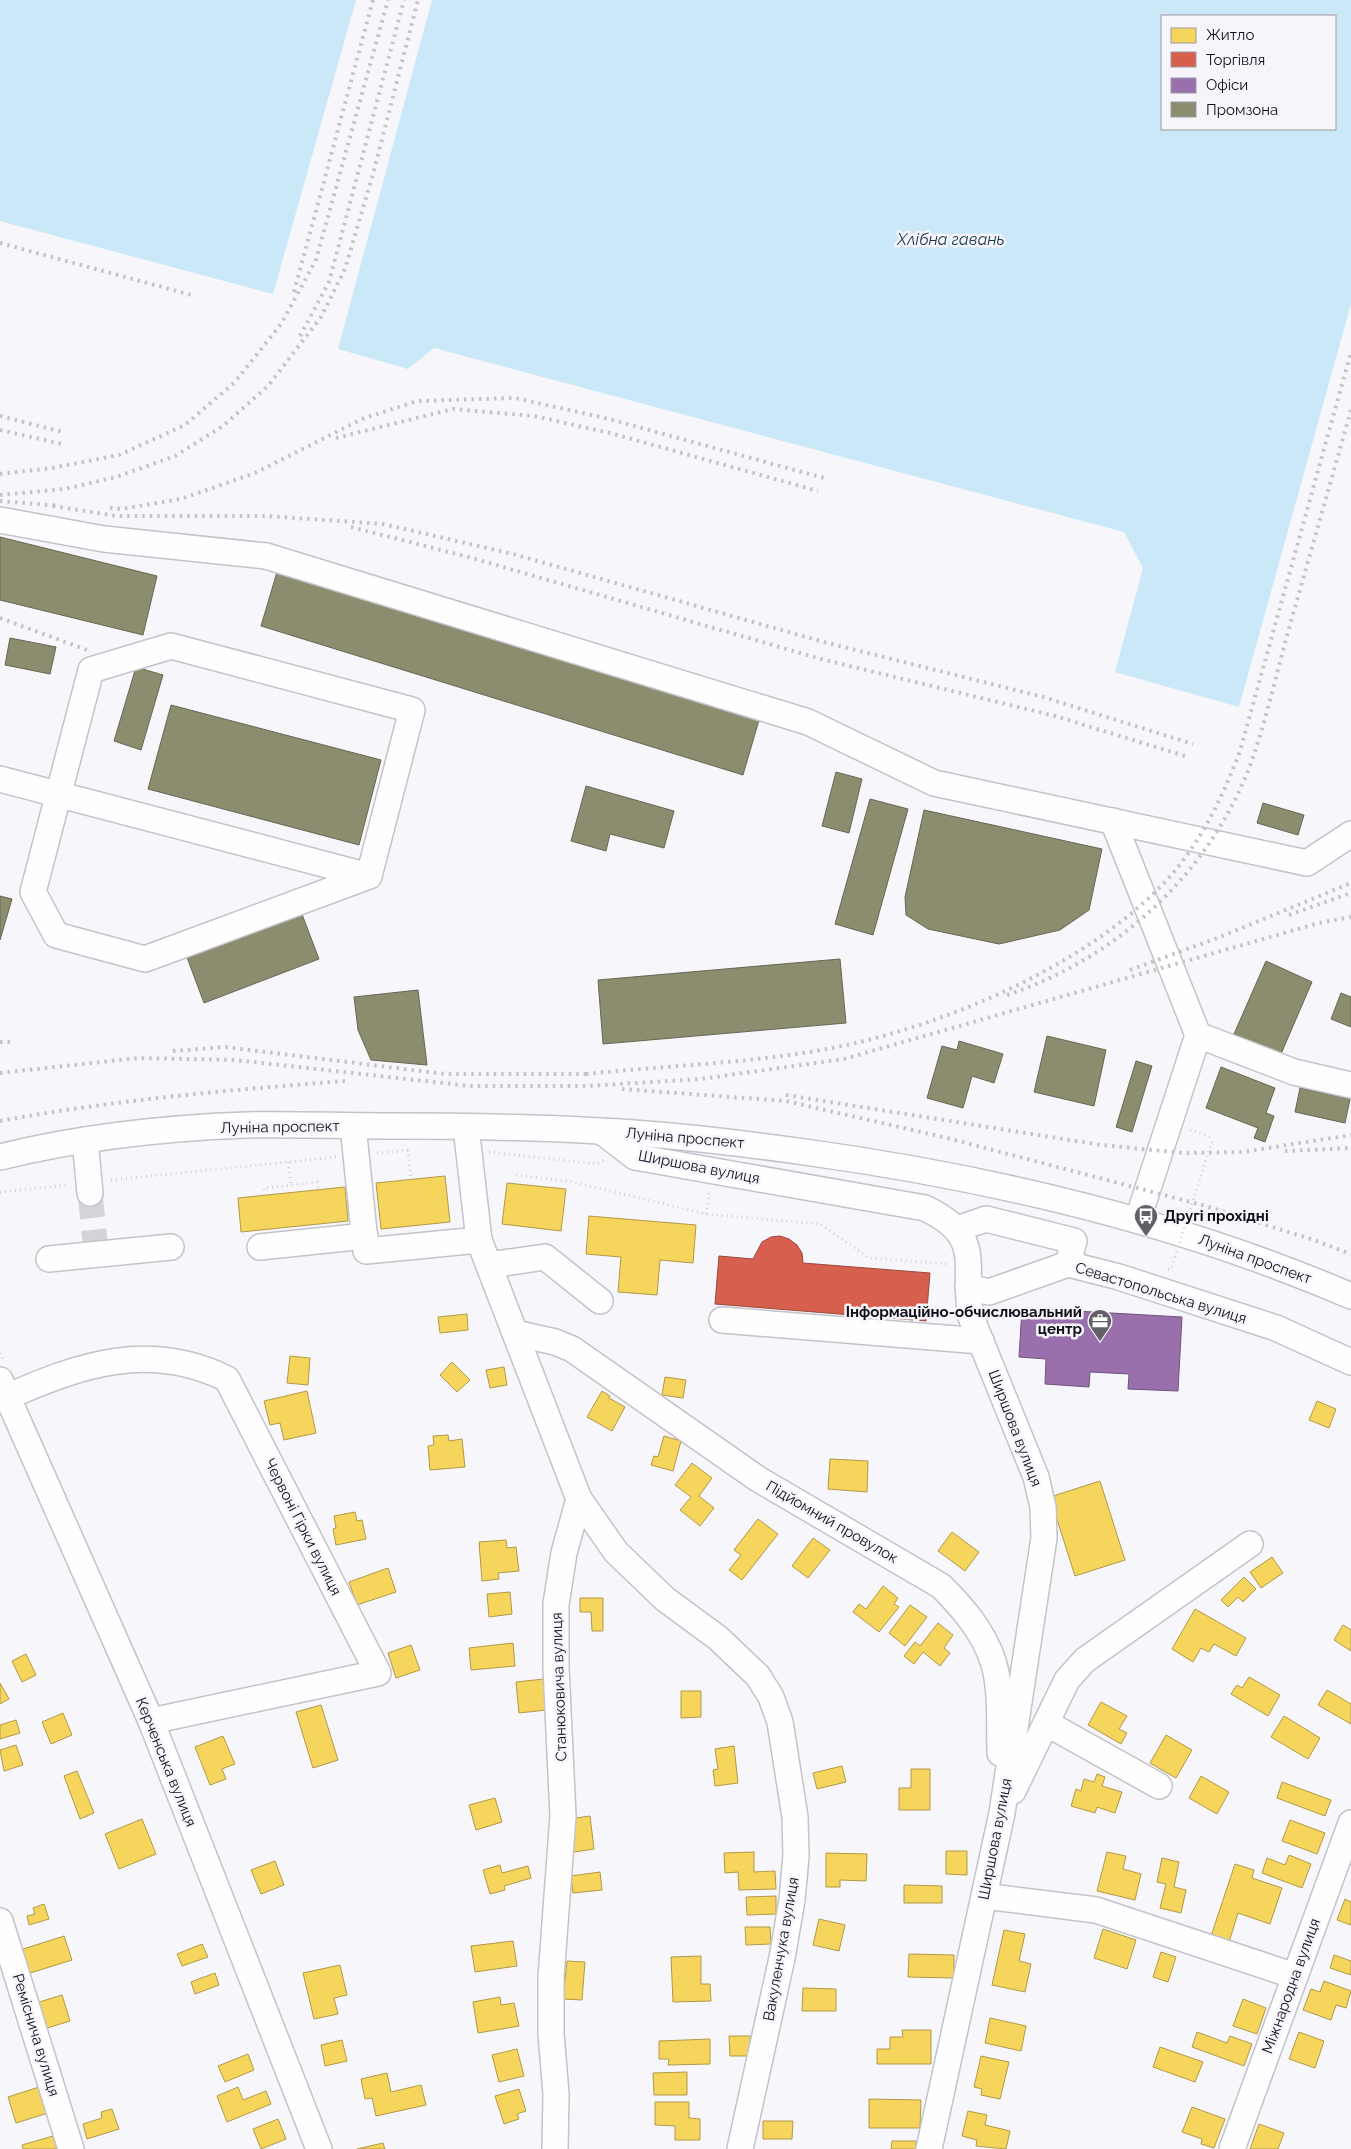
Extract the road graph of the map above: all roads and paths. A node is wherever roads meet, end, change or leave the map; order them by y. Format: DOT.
graph roads {
  1 [pos="0,520"];
  2 [pos="0,779"];
  3 [pos="58,795"];
  4 [pos="1113,821"];
  5 [pos="1351,834"];
  6 [pos="369,876"];
  7 [pos="1198,1035"];
  8 [pos="1351,1085"];
  9 [pos="353,1126"];
  10 [pos="1181,1128"];
  11 [pos="601,1131"];
  12 [pos="468,1138"];
  13 [pos="85,1140"];
  14 [pos="408,1150"];
  15 [pos="416,1150"];
  16 [pos="356,1155"];
  17 [pos="0,1156"];
  18 [pos="288,1162"];
  19 [pos="597,1164"];
  20 [pos="516,1175"];
  21 [pos="411,1180"];
  22 [pos="291,1185"];
  23 [pos="90,1188"];
  24 [pos="318,1190"];
  25 [pos="709,1190"];
  26 [pos="0,1192"];
  27 [pos="265,1195"];
  28 [pos="706,1214"];
  29 [pos="1138,1219"];
  30 [pos="957,1229"];
  31 [pos="365,1236"];
  32 [pos="479,1240"];
  33 [pos="171,1247"];
  34 [pos="260,1247"];
  35 [pos="49,1259"];
  36 [pos="1068,1264"];
  37 [pos="489,1265"];
  38 [pos="1171,1269"];
  39 [pos="969,1276"];
  40 [pos="1351,1296"];
  41 [pos="600,1301"];
  42 [pos="722,1320"];
  43 [pos="515,1333"];
  44 [pos="981,1342"];
  45 [pos="1351,1362"];
  46 [pos="4,1389"];
  47 [pos="579,1499"];
  48 [pos="1250,1544"];
  49 [pos="151,1721"];
  50 [pos="1046,1723"];
  51 [pos="1159,1786"];
  52 [pos="1002,1813"];
  53 [pos="1351,1823"];
  54 [pos="984,1896"];
  55 [pos="0,1921"];
  56 [pos="1295,1976"];
  57 [pos="71,2149"];
  58 [pos="319,2149"];
  59 [pos="555,2149"];
  60 [pos="740,2149"];
  61 [pos="929,2149"];
  62 [pos="1232,2149"];
  1 -- 4 [label="street"];
  2 -- 3 [label="street"];
  3 -- 6 [label="street"];
  3 -- 6 [label="street"];
  3 -- 6 [label="street"];
  4 -- 5 [label="street"];
  4 -- 7 [label="street"];
  7 -- 8 [label="street"];
  7 -- 29 [label="street"];
  9 -- 12 [label="street, Луніна проспект"];
  9 -- 13 [label="street, Луніна проспект"];
  9 -- 16 [label="street"];
  10 -- 38 [label="path, bridge"];
  11 -- 12 [label="street, Луніна проспект"];
  11 -- 29 [label="street, Луніна проспект"];
  11 -- 30 [label="street, Ширшова вулиця"];
  12 -- 19 [label="path"];
  12 -- 32 [label="street"];
  13 -- 17 [label="street, Луніна проспект"];
  13 -- 23 [label="street"];
  14 -- 15 [label="path"];
  14 -- 16 [label="path"];
  14 -- 21 [label="path"];
  16 -- 18 [label="path"];
  16 -- 31 [label="street"];
  18 -- 22 [label="path"];
  18 -- 23 [label="path"];
  20 -- 28 [label="path"];
  22 -- 24 [label="path"];
  22 -- 27 [label="path"];
  23 -- 26 [label="path"];
  25 -- 28 [label="path"];
  28 -- 39 [label="path"];
  29 -- 40 [label="street, Луніна проспект"];
  30 -- 36 [label="street"];
  30 -- 39 [label="street, Ширшова вулиця"];
  31 -- 32 [label="street"];
  31 -- 34 [label="street"];
  32 -- 37 [label="street"];
  33 -- 35 [label="street"];
  36 -- 39 [label="street, Севастопольська вулиця"];
  36 -- 45 [label="street, Севастопольська вулиця"];
  37 -- 41 [label="street"];
  37 -- 43 [label="street"];
  39 -- 44 [label="street, Ширшова вулиця"];
  42 -- 44 [label="street"];
  43 -- 47 [label="street"];
  43 -- 52 [label="street, Підйомний провулок"];
  44 -- 52 [label="street, Ширшова вулиця"];
  46 -- 49 [label="street, Керченська вулиця"];
  46 -- 49 [label="street, Червоні Гірки вулиця"];
  47 -- 59 [label="street, Станюковича вулиця"];
  47 -- 60 [label="street, Вакуленчука вулиця"];
  48 -- 50 [label="street"];
  49 -- 58 [label="street, Керченська вулиця"];
  50 -- 51 [label="street"];
  50 -- 52 [label="street"];
  52 -- 54 [label="street, Ширшова вулиця"];
  53 -- 56 [label="street, Міжнародна вулиця"];
  54 -- 56 [label="street"];
  54 -- 61 [label="street, Ширшова вулиця"];
  55 -- 57 [label="street, Реміснича вулиця"];
  56 -- 62 [label="street, Міжнародна вулиця"];
}
